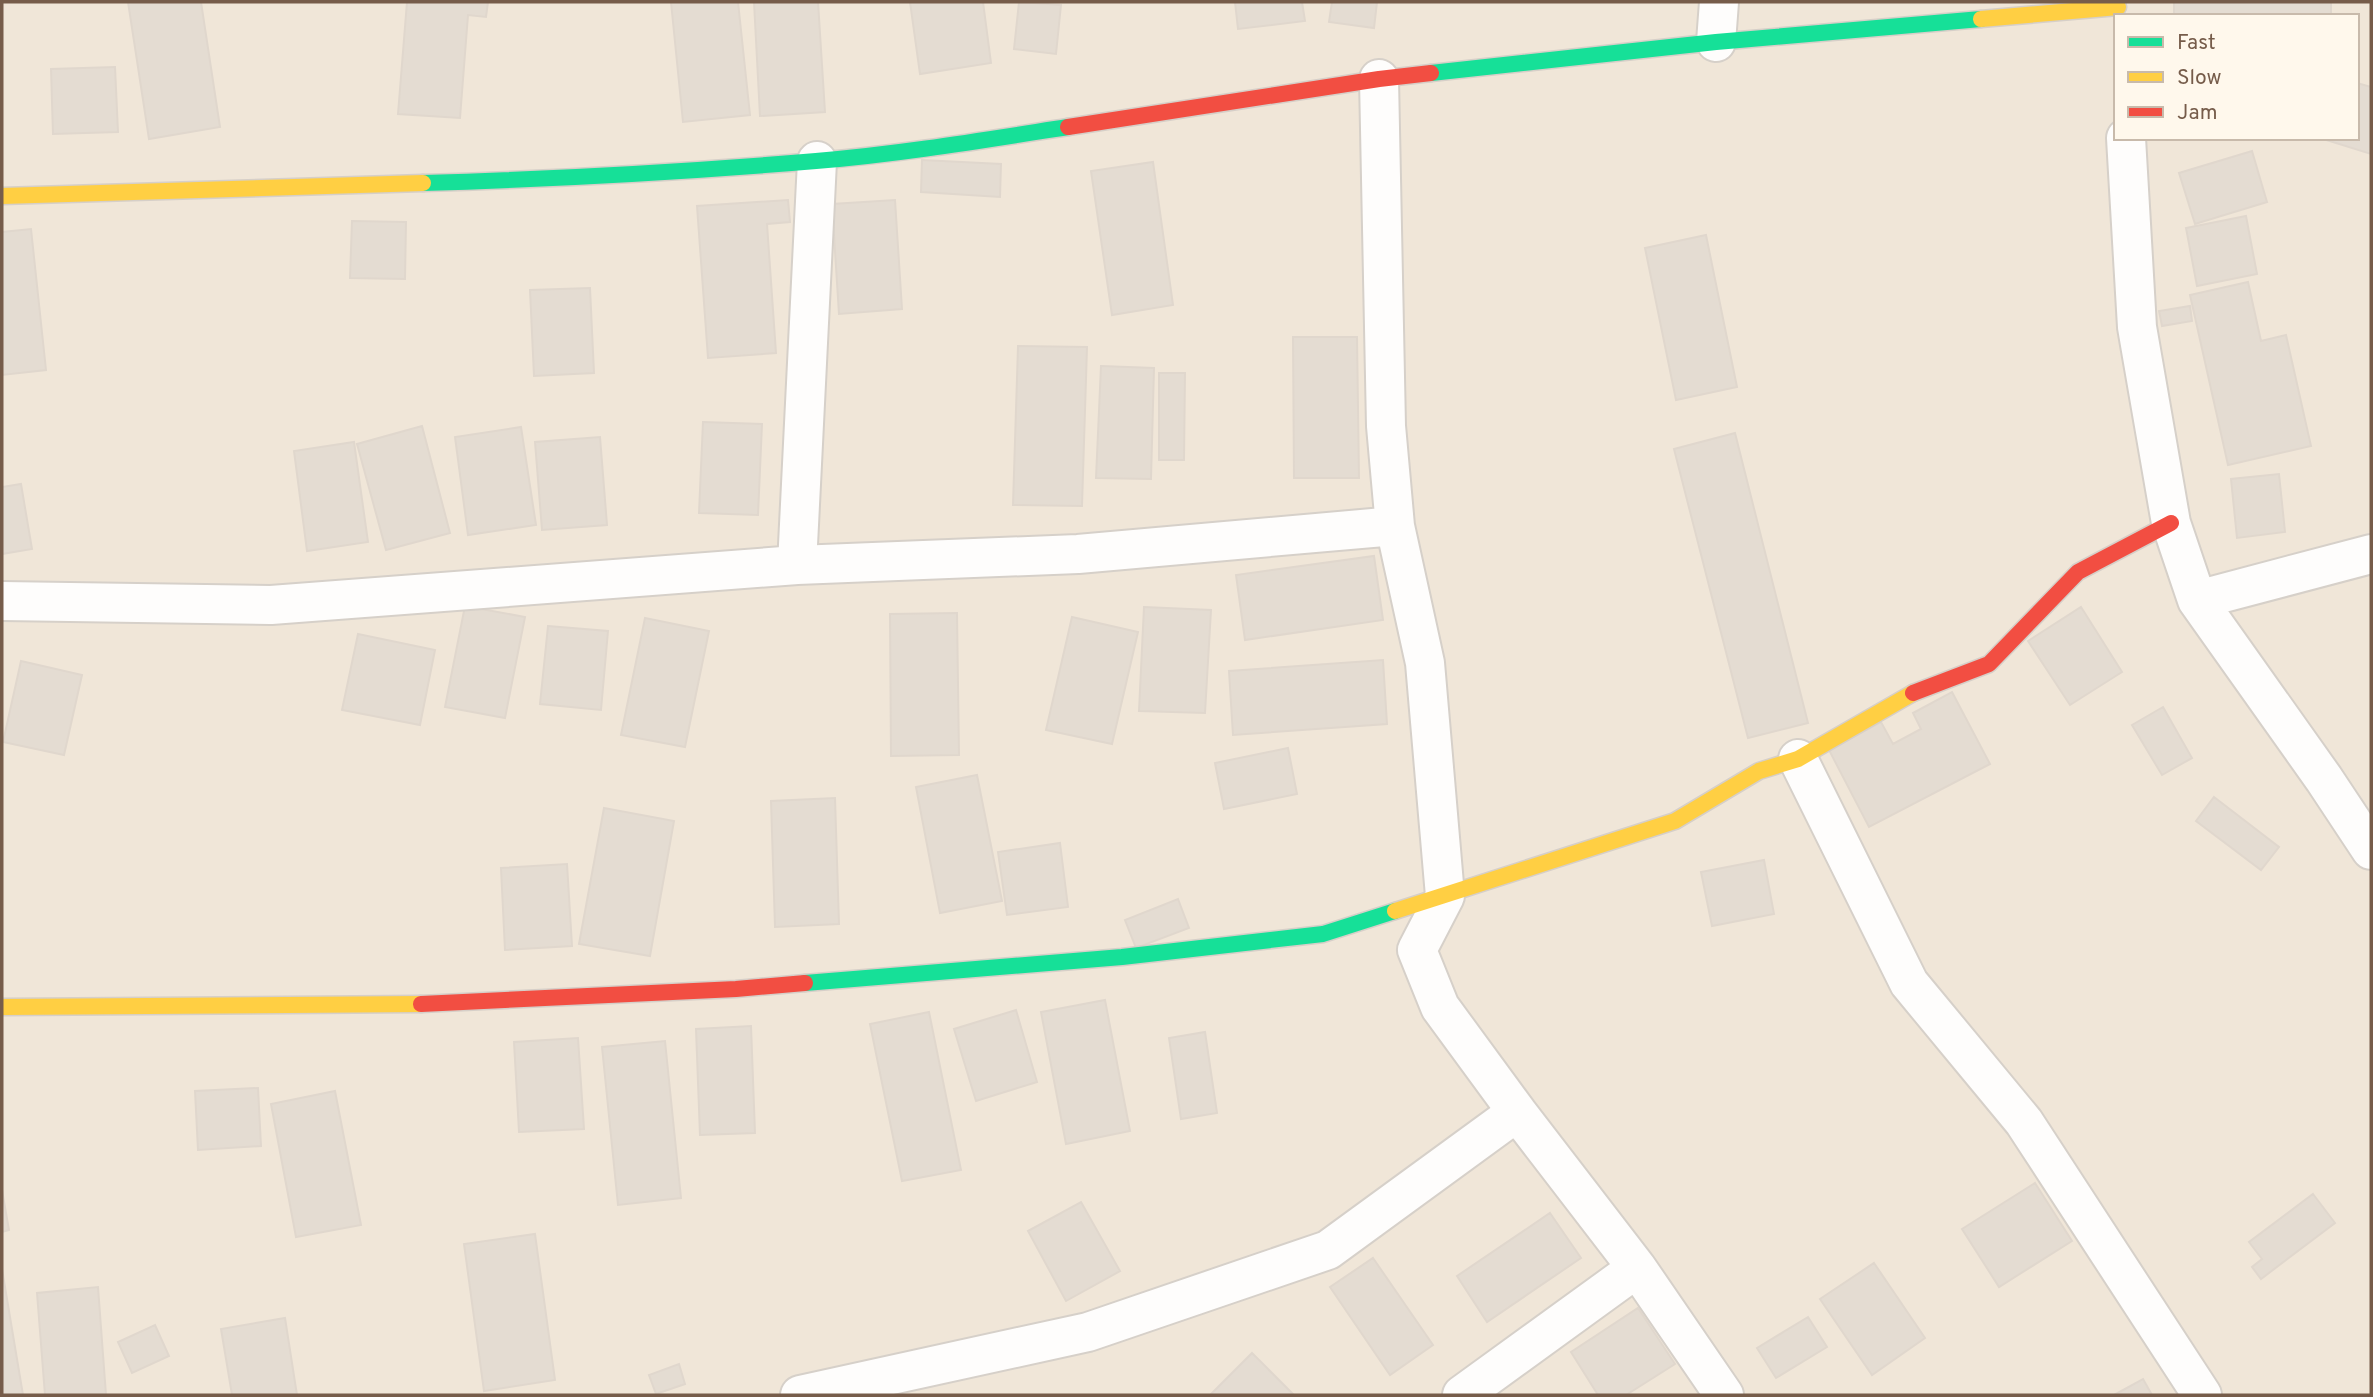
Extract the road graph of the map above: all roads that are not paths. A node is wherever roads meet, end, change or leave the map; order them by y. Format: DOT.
graph roads {
  1 [pos="1719,2"];
  2 [pos="2118,8"];
  3 [pos="1716,42"];
  4 [pos="1379,79"];
  5 [pos="2126,140"];
  6 [pos="817,161"];
  7 [pos="2,197"];
  8 [pos="2171,523"];
  9 [pos="1395,526"];
  10 [pos="2371,554"];
  11 [pos="797,565"];
  12 [pos="2197,600"];
  13 [pos="2,601"];
  14 [pos="1798,759"];
  15 [pos="2371,850"];
  16 [pos="1445,896"];
  17 [pos="2,1007"];
  18 [pos="1517,1112"];
  19 [pos="1637,1268"];
  20 [pos="800,1395"];
  21 [pos="1462,1395"];
  22 [pos="1724,1395"];
  23 [pos="2202,1395"];
  1 -- 3 [label="street"];
  2 -- 3 [label="street"];
  3 -- 4 [label="street"];
  4 -- 6 [label="street"];
  4 -- 9 [label="street"];
  5 -- 8 [label="street"];
  6 -- 7 [label="street"];
  6 -- 11 [label="street"];
  8 -- 12 [label="street"];
  8 -- 14 [label="street"];
  9 -- 11 [label="street"];
  9 -- 16 [label="street"];
  10 -- 12 [label="street"];
  11 -- 13 [label="street"];
  12 -- 15 [label="street"];
  14 -- 16 [label="street"];
  14 -- 23 [label="street"];
  16 -- 17 [label="street"];
  16 -- 18 [label="street"];
  18 -- 19 [label="street"];
  18 -- 20 [label="street"];
  19 -- 21 [label="street"];
  19 -- 22 [label="street"];
}
